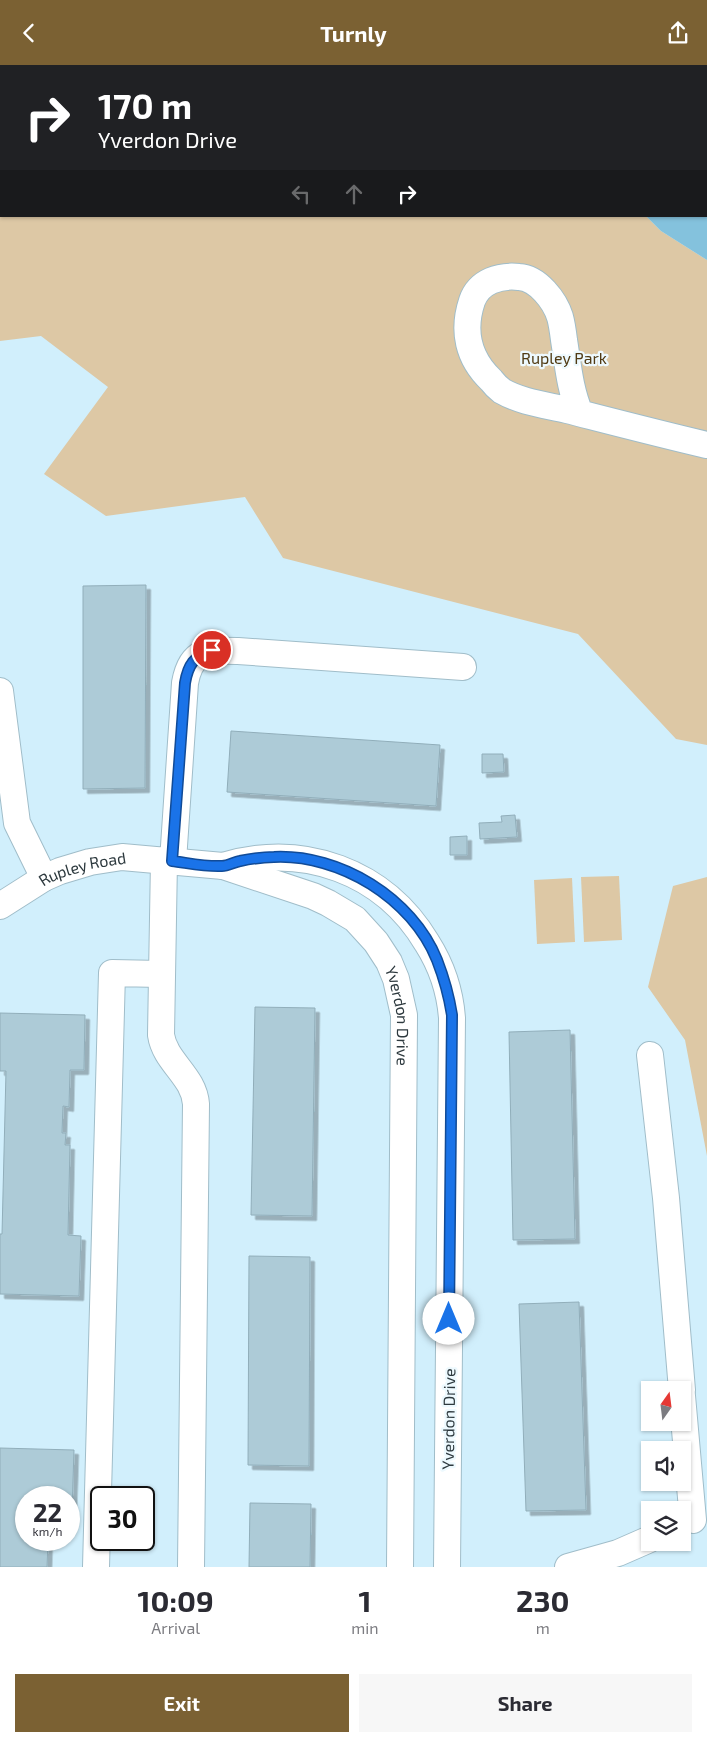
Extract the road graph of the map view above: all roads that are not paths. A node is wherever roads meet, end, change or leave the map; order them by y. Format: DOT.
graph roads {
  1 [pos="580,413"];
  2 [pos="707,445"];
  3 [pos="464,667"];
  4 [pos="0,691"];
  5 [pos="168,861"];
  6 [pos="223,866"];
  7 [pos="44,878"];
  8 [pos="0,906"];
  9 [pos="161,974"];
  10 [pos="650,1055"];
  11 [pos="681,1381"];
  12 [pos="685,1431"];
  13 [pos="694,1520"];
  14 [pos="641,1543"];
  15 [pos="96,1567"];
  16 [pos="192,1567"];
  17 [pos="400,1567"];
  18 [pos="447,1567"];
  19 [pos="568,1567"];
  1 -- 1 [label="street"];
  1 -- 2 [label="street"];
  3 -- 5 [label="street"];
  4 -- 7 [label="street"];
  5 -- 6 [label="street, Yverdon Drive"];
  5 -- 7 [label="street, Rupley Road"];
  5 -- 9 [label="street"];
  6 -- 17 [label="street, Yverdon Drive"];
  6 -- 18 [label="street, Yverdon Drive"];
  7 -- 8 [label="street, Rupley Road"];
  9 -- 15 [label="street"];
  9 -- 16 [label="street"];
  10 -- 11 [label="street"];
  12 -- 13 [label="street"];
  14 -- 19 [label="street"];
}
